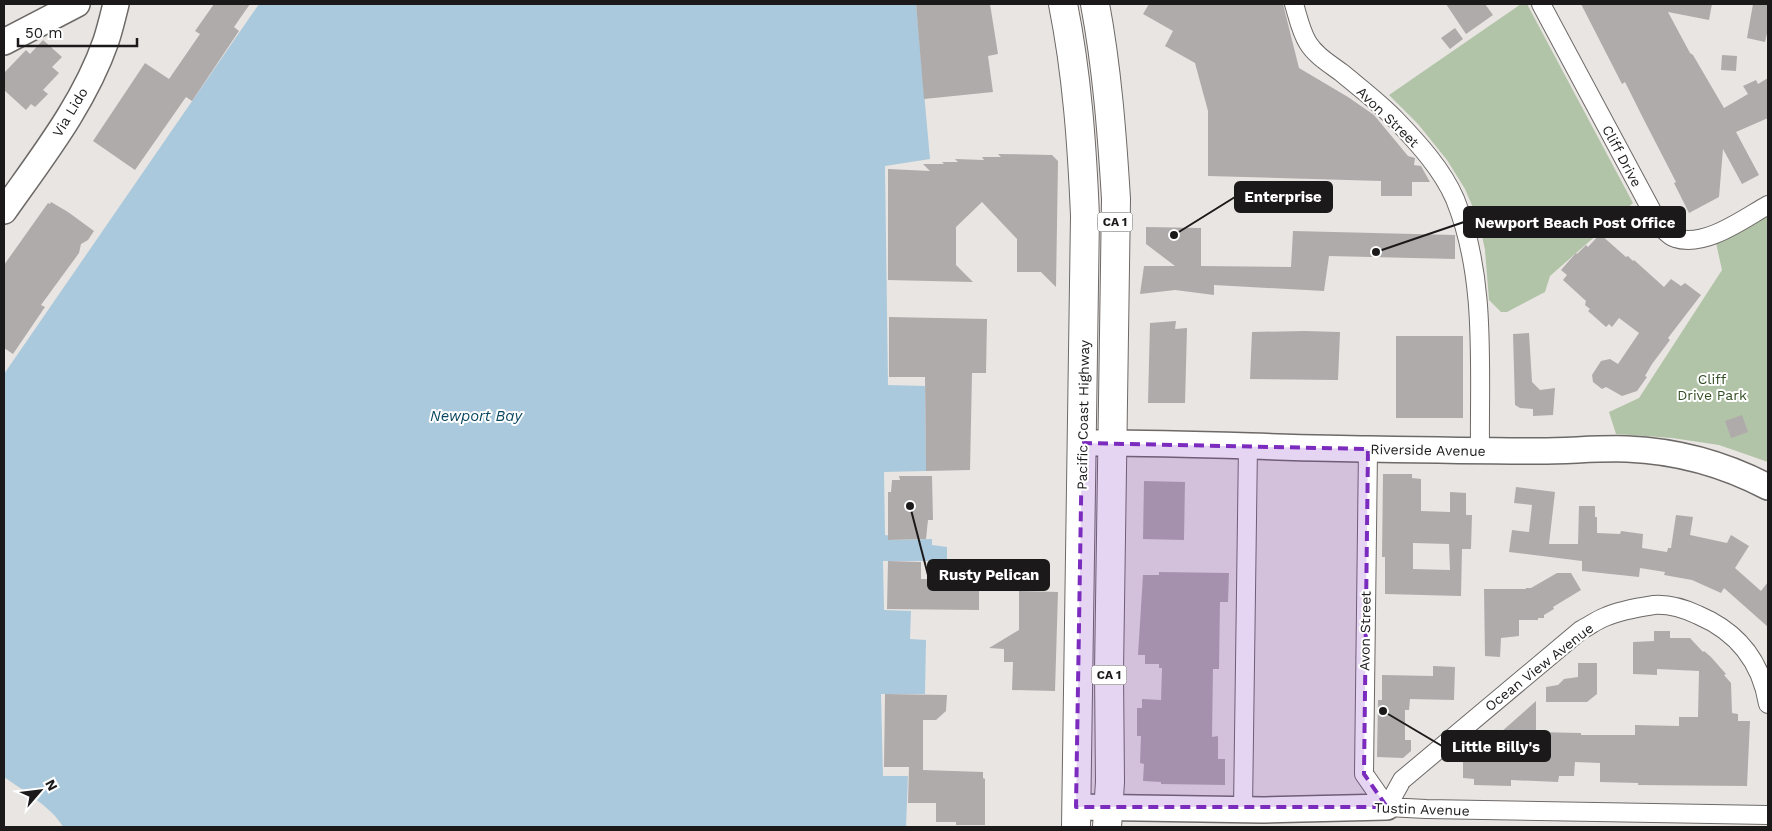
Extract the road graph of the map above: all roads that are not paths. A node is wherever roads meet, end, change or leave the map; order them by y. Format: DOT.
graph roads {
  1 [pos="77,4"];
  2 [pos="116,4"];
  3 [pos="1064,4"];
  4 [pos="1095,4"];
  5 [pos="1294,4"];
  6 [pos="1541,4"];
  7 [pos="4,42"];
  8 [pos="1768,205"];
  9 [pos="4,211"];
  10 [pos="1082,442"];
  11 [pos="1112,442"];
  12 [pos="1248,446"];
  13 [pos="1368,449"];
  14 [pos="1480,450"];
  15 [pos="1768,487"];
  16 [pos="1768,704"];
  17 [pos="1387,807"];
  18 [pos="1243,809"];
  19 [pos="1768,815"];
  20 [pos="1076,817"];
  21 [pos="1108,817"];
  1 -- 7 [label="main road"];
  2 -- 9 [label="main road, Via Lido"];
  3 -- 10 [label="highway, Pacific Coast Highway / CA 1"];
  4 -- 11 [label="highway, CA 1"];
  5 -- 14 [label="street, Avon Street"];
  6 -- 8 [label="street, Cliff Drive"];
  10 -- 11 [label="main road, Riverside Avenue"];
  10 -- 20 [label="highway, Pacific Coast Highway / CA 1"];
  11 -- 12 [label="main road, Riverside Avenue"];
  11 -- 21 [label="highway, CA 1"];
  12 -- 13 [label="main road, Riverside Avenue"];
  12 -- 18 [label="street"];
  13 -- 14 [label="main road, Riverside Avenue"];
  13 -- 17 [label="street, Avon Street"];
  14 -- 15 [label="main road, Riverside Avenue"];
  16 -- 17 [label="street, Ocean View Avenue"];
  17 -- 18 [label="main road, Tustin Avenue"];
  17 -- 19 [label="street, Tustin Avenue"];
  18 -- 21 [label="main road, Tustin Avenue"];
  20 -- 21 [label="main road, Tustin Avenue"];
}
